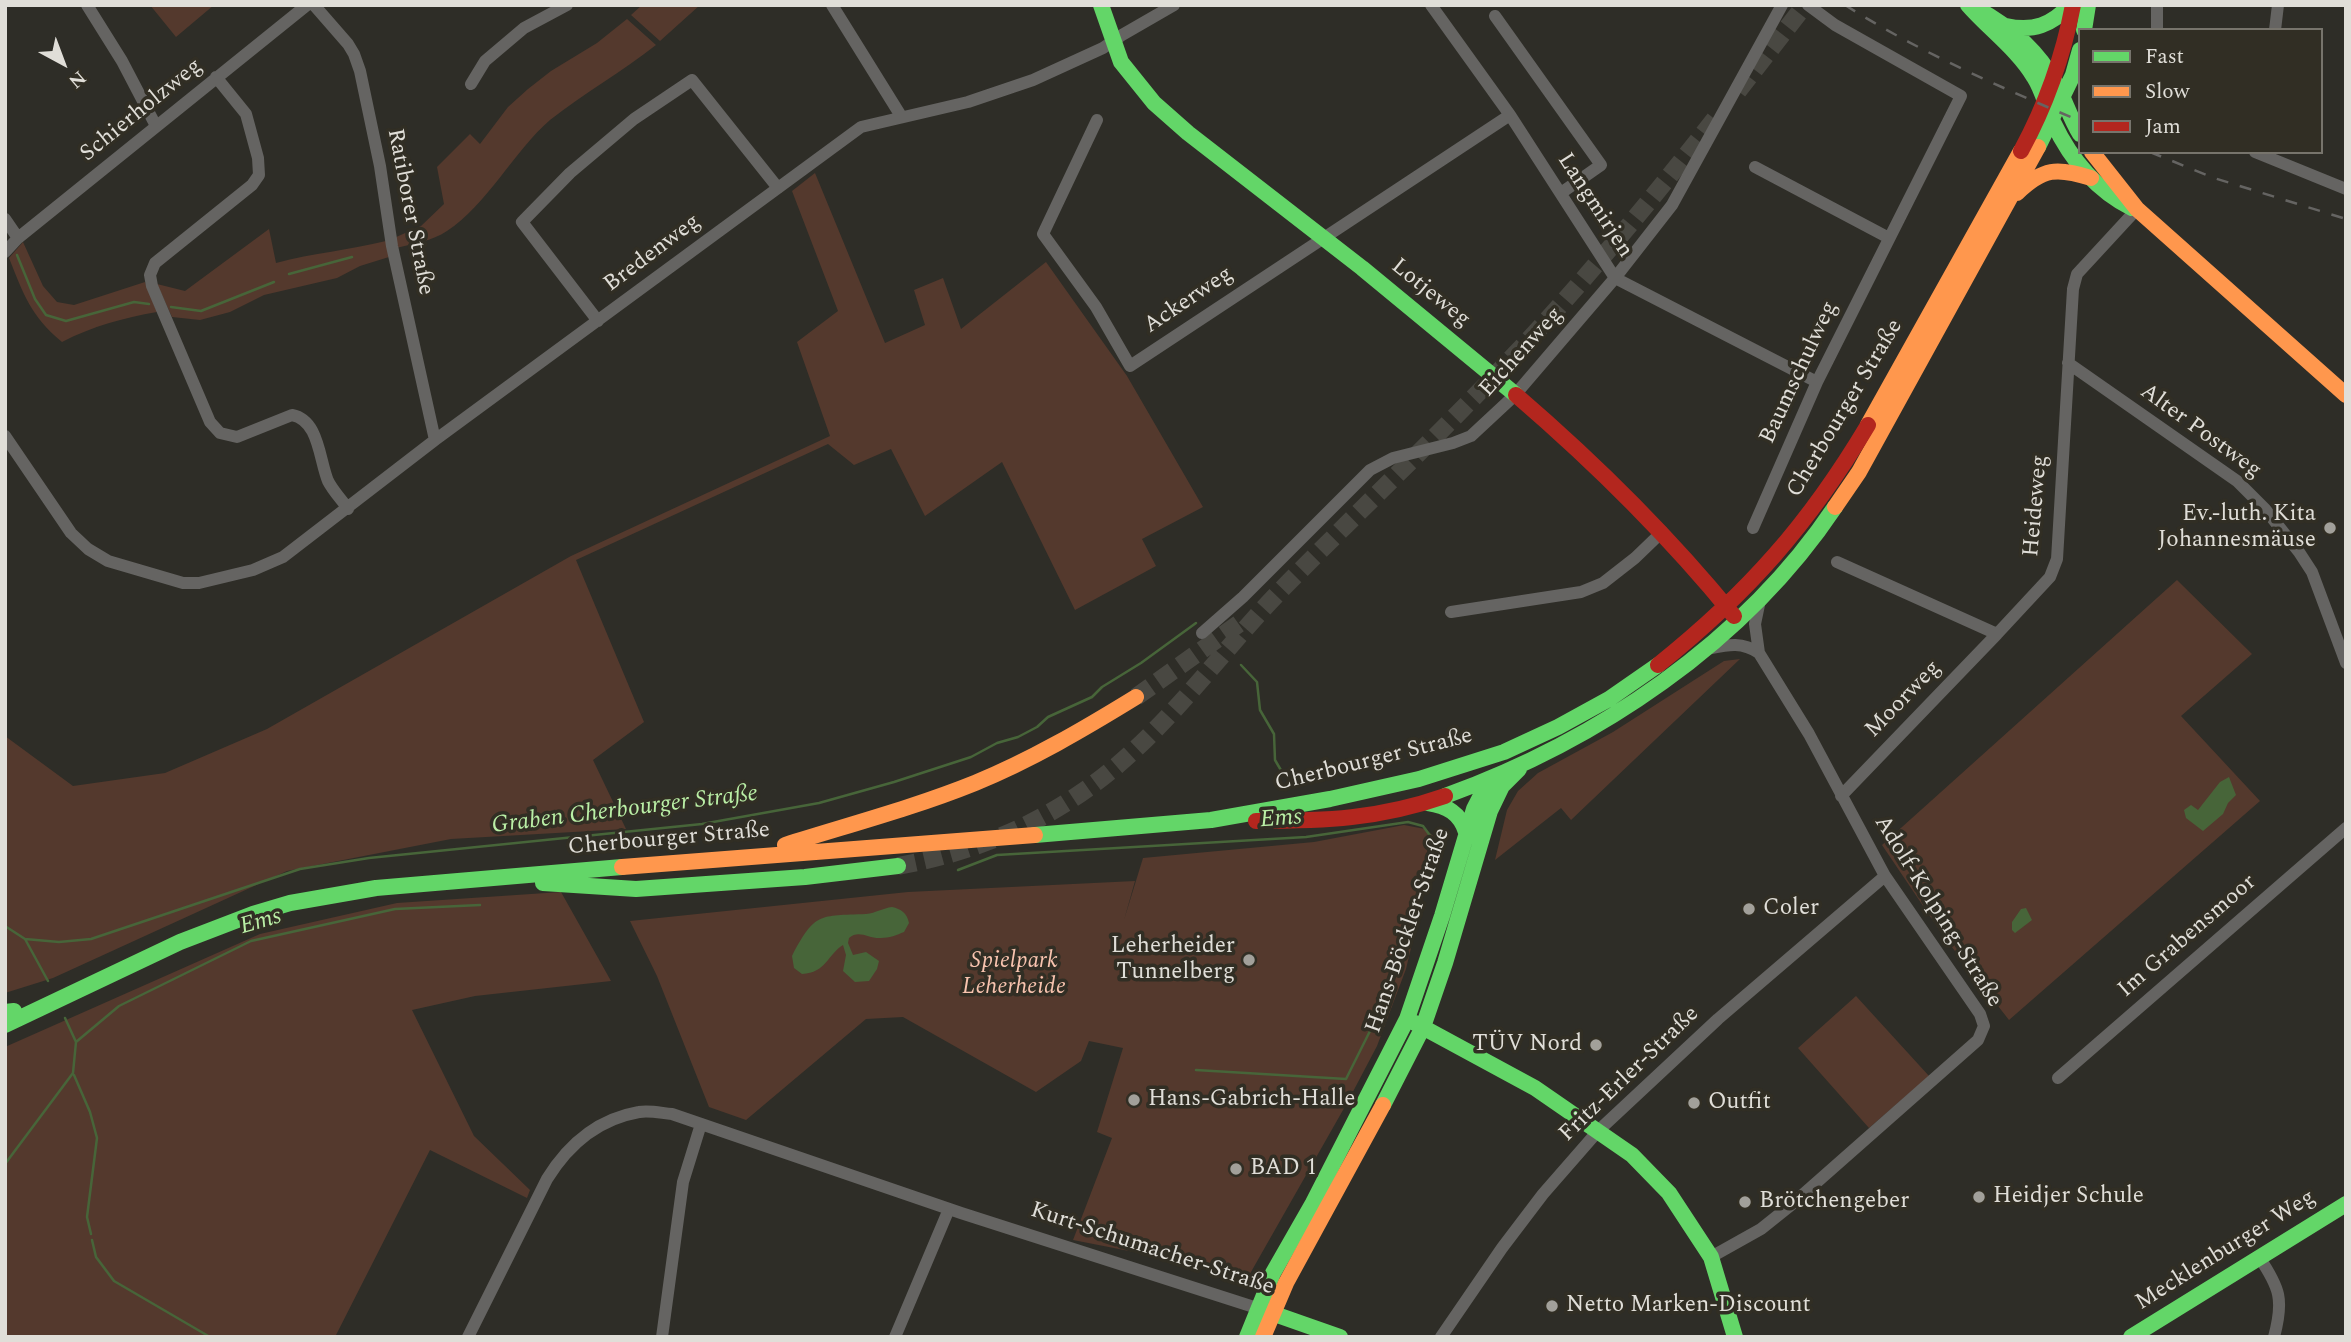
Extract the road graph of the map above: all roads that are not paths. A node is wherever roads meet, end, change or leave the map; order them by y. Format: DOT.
graph roads {
  1 [pos="87,5"];
  2 [pos="307,5"];
  3 [pos="314,5"];
  4 [pos="567,5"];
  5 [pos="832,5"];
  6 [pos="1101,5"];
  7 [pos="1174,5"];
  8 [pos="1431,5"];
  9 [pos="1782,5"];
  10 [pos="1808,5"];
  11 [pos="1970,5"];
  12 [pos="2071,5"];
  13 [pos="2088,5"];
  14 [pos="2157,5"];
  15 [pos="2278,5"];
  16 [pos="1495,16"];
  17 [pos="2006,26"];
  18 [pos="2084,28"];
  19 [pos="2157,28"];
  20 [pos="2275,28"];
  21 [pos="1112,42"];
  22 [pos="2078,56"];
  23 [pos="216,77"];
  24 [pos="2053,79"];
  25 [pos="471,84"];
  26 [pos="2045,99"];
  27 [pos="2063,99"];
  28 [pos="1510,115"];
  29 [pos="901,116"];
  30 [pos="1097,120"];
  31 [pos="2052,122"];
  32 [pos="156,126"];
  33 [pos="2078,130"];
  34 [pos="2094,154"];
  35 [pos="2261,154"];
  36 [pos="1755,167"];
  37 [pos="2091,178"];
  38 [pos="778,188"];
  39 [pos="2346,189"];
  40 [pos="1560,193"];
  41 [pos="2007,203"];
  42 [pos="2137,209"];
  43 [pos="5,219"];
  44 [pos="1323,237"];
  45 [pos="18,238"];
  46 [pos="1889,238"];
  47 [pos="5,252"];
  48 [pos="1615,278"];
  49 [pos="598,321"];
  50 [pos="2068,363"];
  51 [pos="1817,382"];
  52 [pos="2346,395"];
  53 [pos="1514,396"];
  54 [pos="5,436"];
  55 [pos="435,440"];
  56 [pos="348,509"];
  57 [pos="1753,528"];
  58 [pos="1662,532"];
  59 [pos="1837,562"];
  60 [pos="1760,600"];
  61 [pos="1451,612"];
  62 [pos="1733,615"];
  63 [pos="1202,634"];
  64 [pos="1997,634"];
  65 [pos="1703,650"];
  66 [pos="1759,653"];
  67 [pos="2346,663"];
  68 [pos="1136,697"];
  69 [pos="1519,745"];
  70 [pos="1530,761"];
  71 [pos="1471,764"];
  72 [pos="1489,780"];
  73 [pos="1841,796"];
  74 [pos="1495,799"];
  75 [pos="1428,803"];
  76 [pos="1211,820"];
  77 [pos="2346,828"];
  78 [pos="1466,832"];
  79 [pos="737,858"];
  80 [pos="898,866"];
  81 [pos="1885,876"];
  82 [pos="487,879"];
  83 [pos="97,979"];
  84 [pos="8,1012"];
  85 [pos="1407,1019"];
  86 [pos="5,1026"];
  87 [pos="1423,1027"];
  88 [pos="5,1033"];
  89 [pos="2058,1078"];
  90 [pos="701,1124"];
  91 [pos="1598,1130"];
  92 [pos="2346,1203"];
  93 [pos="949,1209"];
  94 [pos="1711,1257"];
  95 [pos="2259,1258"];
  96 [pos="1265,1311"];
  97 [pos="468,1337"];
  98 [pos="662,1337"];
  99 [pos="894,1337"];
  100 [pos="1247,1337"];
  101 [pos="1263,1337"];
  102 [pos="1340,1337"];
  103 [pos="1441,1337"];
  104 [pos="1735,1337"];
  105 [pos="2131,1337"];
  106 [pos="2274,1337"];
  1 -- 32 [label="street"];
  2 -- 23 [label="street, Schierholzweg"];
  3 -- 55 [label="street, Ratiborer Straße"];
  4 -- 25 [label="street"];
  5 -- 29 [label="street"];
  6 -- 21 [label="main road, Lotjeweg"];
  7 -- 21 [label="street, Bredenweg"];
  8 -- 28 [label="street, Langmirjen"];
  9 -- 48 [label="street, Eichenweg"];
  10 -- 46 [label="street, Baumschulweg"];
  11 -- 17 [label="main road"];
  11 -- 26 [label="main road"];
  12 -- 17 [label="main road"];
  12 -- 24 [label="main road, Cherbourger Straße"];
  13 -- 18 [label="main road"];
  14 -- 19 [label="street"];
  15 -- 20 [label="street"];
  16 -- 40 [label="street"];
  17 -- 24 [label="main road"];
  21 -- 29 [label="street, Bredenweg"];
  21 -- 44 [label="main road, Lotjeweg"];
  22 -- 27 [label="main road, Cherbourger Straße"];
  23 -- 32 [label="street, Schierholzweg"];
  23 -- 56 [label="street"];
  24 -- 26 [label="main road, Cherbourger Straße"];
  24 -- 27 [label="main road"];
  26 -- 31 [label="main road"];
  26 -- 62 [label="main road, Cherbourger Straße"];
  27 -- 31 [label="main road, Cherbourger Straße"];
  27 -- 33 [label="main road"];
  28 -- 40 [label="street, Langmirjen"];
  28 -- 44 [label="street, Ackerweg"];
  29 -- 38 [label="street, Bredenweg"];
  30 -- 44 [label="street, Ackerweg"];
  31 -- 37 [label="main road"];
  31 -- 41 [label="main road, Cherbourger Straße"];
  32 -- 45 [label="street, Schierholzweg"];
  34 -- 42 [label="main road"];
  35 -- 39 [label="street"];
  36 -- 46 [label="street"];
  37 -- 41 [label="main road"];
  37 -- 42 [label="main road"];
  38 -- 49 [label="street, Bredenweg"];
  38 -- 49 [label="street"];
  40 -- 48 [label="street, Langmirjen"];
  41 -- 60 [label="main road, Cherbourger Straße"];
  42 -- 50 [label="street, Heideweg"];
  42 -- 52 [label="main road"];
  43 -- 45 [label="street"];
  44 -- 53 [label="main road, Lotjeweg"];
  45 -- 47 [label="street, Schierholzweg"];
  46 -- 51 [label="street, Baumschulweg"];
  48 -- 51 [label="street, Langmirjen"];
  48 -- 53 [label="street, Eichenweg"];
  49 -- 55 [label="street, Bredenweg"];
  50 -- 64 [label="street, Heideweg"];
  50 -- 67 [label="street, Alter Postweg"];
  51 -- 57 [label="street, Baumschulweg"];
  53 -- 58 [label="main road, Lotjeweg"];
  53 -- 63 [label="street, Eichenweg"];
  54 -- 56 [label="street, Bredenweg"];
  55 -- 56 [label="street, Bredenweg"];
  58 -- 61 [label="street"];
  58 -- 62 [label="main road, Lotjeweg"];
  59 -- 64 [label="street"];
  60 -- 62 [label="main road, Cherbourger Straße"];
  60 -- 66 [label="street, Adolf-Kolping-Straße"];
  62 -- 65 [label="main road, Cherbourger Straße"];
  62 -- 69 [label="main road, Cherbourger Straße"];
  64 -- 73 [label="street, Moorweg"];
  65 -- 66 [label="street"];
  65 -- 70 [label="main road, Cherbourger Straße"];
  66 -- 73 [label="street, Adolf-Kolping-Straße"];
  68 -- 79 [label="main road"];
  69 -- 71 [label="main road, Cherbourger Straße"];
  69 -- 72 [label="main road, Hans-Böckler-Straße"];
  70 -- 72 [label="main road, Cherbourger Straße"];
  70 -- 74 [label="main road, Hans-Böckler-Straße"];
  71 -- 72 [label="main road"];
  71 -- 76 [label="main road, Cherbourger Straße"];
  72 -- 74 [label="main road"];
  72 -- 75 [label="main road, Cherbourger Straße"];
  72 -- 78 [label="main road, Hans-Böckler-Straße"];
  73 -- 81 [label="street, Adolf-Kolping-Straße"];
  74 -- 87 [label="main road, Hans-Böckler-Straße"];
  75 -- 76 [label="main road, Cherbourger Straße"];
  75 -- 78 [label="main road"];
  76 -- 79 [label="main road, Cherbourger Straße"];
  77 -- 89 [label="street, Im Grabensmoor"];
  78 -- 85 [label="main road, Hans-Böckler-Straße"];
  79 -- 82 [label="main road, Cherbourger Straße"];
  80 -- 82 [label="main road"];
  81 -- 91 [label="street, Fritz-Erler-Straße"];
  81 -- 94 [label="street, Adolf-Kolping-Straße"];
  82 -- 83 [label="main road, Cherbourger Straße"];
  83 -- 84 [label="main road, Cherbourger Straße"];
  83 -- 86 [label="main road, Cherbourger Straße"];
  83 -- 88 [label="main road, Cherbourger Straße"];
  85 -- 87 [label="main road"];
  85 -- 96 [label="main road, Hans-Böckler-Straße"];
  87 -- 91 [label="main road"];
  87 -- 96 [label="main road, Hans-Böckler-Straße"];
  90 -- 93 [label="street, Kurt-Schumacher-Straße"];
  90 -- 97 [label="street, Kurt-Schumacher-Straße"];
  90 -- 98 [label="street"];
  91 -- 94 [label="main road"];
  91 -- 103 [label="street, Fritz-Erler-Straße"];
  92 -- 95 [label="main road, Mecklenburger Weg"];
  93 -- 96 [label="street, Kurt-Schumacher-Straße"];
  93 -- 99 [label="street"];
  94 -- 104 [label="main road"];
  95 -- 105 [label="main road, Mecklenburger Weg"];
  95 -- 106 [label="street"];
  96 -- 100 [label="main road, Hans-Böckler-Straße"];
  96 -- 101 [label="main road, Hans-Böckler-Straße"];
  96 -- 102 [label="main road, Kurt-Schumacher-Straße"];
}
